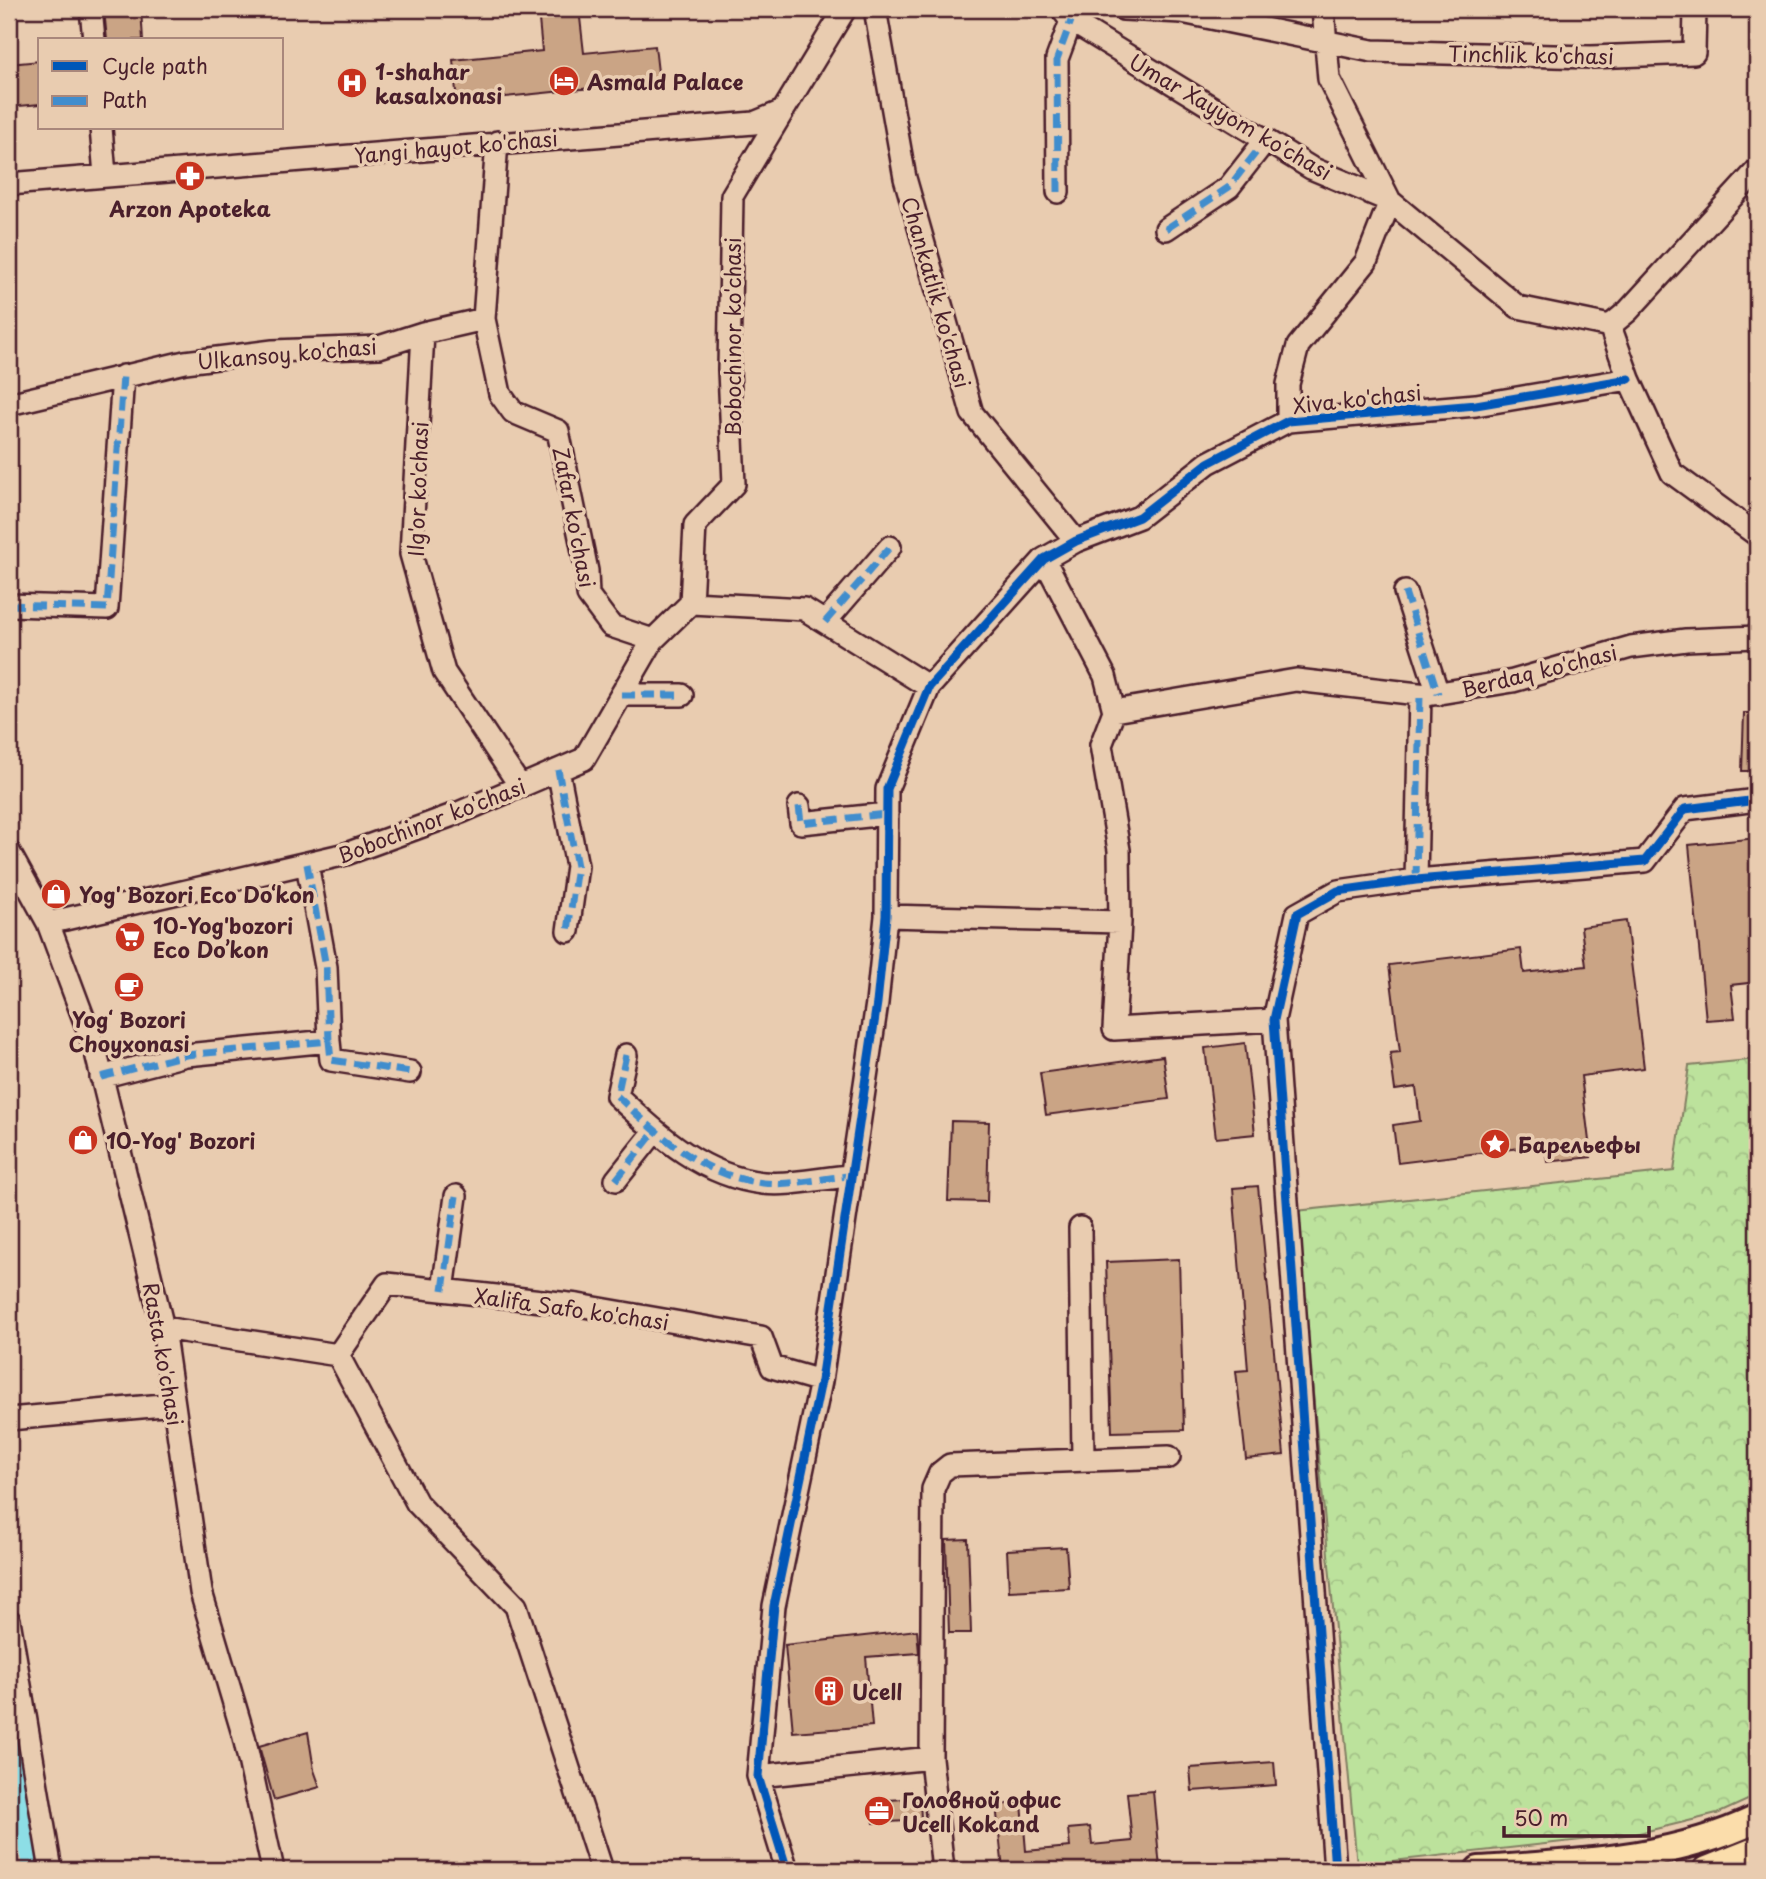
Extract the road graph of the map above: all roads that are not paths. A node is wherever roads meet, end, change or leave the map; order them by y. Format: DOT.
graph roads {
  1 [pos="91,9"];
  2 [pos="845,9"];
  3 [pos="875,9"];
  4 [pos="1123,9"];
  5 [pos="1323,9"];
  6 [pos="1695,9"];
  7 [pos="1066,15"];
  8 [pos="94,38"];
  9 [pos="1324,41"];
  10 [pos="783,111"];
  11 [pos="101,130"];
  12 [pos="1265,141"];
  13 [pos="497,142"];
  14 [pos="1757,170"];
  15 [pos="105,176"];
  16 [pos="9,184"];
  17 [pos="1058,192"];
  18 [pos="1390,201"];
  19 [pos="1166,229"];
  20 [pos="484,319"];
  21 [pos="1610,326"];
  22 [pos="423,333"];
  23 [pos="122,376"];
  24 [pos="1629,379"];
  25 [pos="9,404"];
  26 [pos="1288,421"];
  27 [pos="1757,535"];
  28 [pos="1076,541"];
  29 [pos="890,547"];
  30 [pos="1044,559"];
  31 [pos="1405,592"];
  32 [pos="691,603"];
  33 [pos="9,605"];
  34 [pos="825,622"];
  35 [pos="1757,637"];
  36 [pos="653,640"];
  37 [pos="929,687"];
  38 [pos="1429,694"];
  39 [pos="621,695"];
  40 [pos="682,695"];
  41 [pos="1114,711"];
  42 [pos="558,770"];
  43 [pos="520,786"];
  44 [pos="1757,800"];
  45 [pos="800,806"];
  46 [pos="887,814"];
  47 [pos="9,852"];
  48 [pos="307,864"];
  49 [pos="1416,880"];
  50 [pos="886,916"];
  51 [pos="1120,922"];
  52 [pos="48,923"];
  53 [pos="568,931"];
  54 [pos="1274,1020"];
  55 [pos="329,1041"];
  56 [pos="626,1055"];
  57 [pos="410,1072"];
  58 [pos="101,1077"];
  59 [pos="655,1131"];
  60 [pos="849,1176"];
  61 [pos="616,1180"];
  62 [pos="456,1196"];
  63 [pos="1080,1228"];
  64 [pos="443,1290"];
  65 [pos="163,1328"];
  66 [pos="338,1355"];
  67 [pos="821,1381"];
  68 [pos="174,1404"];
  69 [pos="9,1419"];
  70 [pos="1169,1457"];
  71 [pos="1083,1460"];
  72 [pos="9,1620"];
  73 [pos="931,1758"];
  74 [pos="758,1776"];
  75 [pos="1757,1804"];
  76 [pos="1757,1819"];
  77 [pos="1732,1831"];
  78 [pos="1757,1850"];
  79 [pos="51,1870"];
  80 [pos="274,1870"];
  81 [pos="602,1870"];
  82 [pos="787,1870"];
  83 [pos="943,1870"];
  84 [pos="1335,1870"];
  85 [pos="1479,1870"];
  86 [pos="1707,1870"];
  1 -- 8 [label="street"];
  2 -- 10 [label="street"];
  3 -- 28 [label="street, Chankatlik ko'chasi"];
  4 -- 9 [label="street"];
  5 -- 9 [label="street"];
  6 -- 9 [label="street, Tinchlik ko'chasi"];
  7 -- 12 [label="street, Umar Xayyom ko'chasi"];
  7 -- 17 [label="street"];
  9 -- 18 [label="street"];
  10 -- 13 [label="street, Yangi hayot ko'chasi"];
  10 -- 32 [label="street, Bobochinor ko'chasi"];
  11 -- 15 [label="street"];
  12 -- 18 [label="street, Umar Xayyom ko'chasi"];
  12 -- 19 [label="street"];
  13 -- 15 [label="street, Yangi hayot ko'chasi"];
  13 -- 20 [label="street, Zafar ko'chasi"];
  14 -- 21 [label="street"];
  15 -- 16 [label="street, Yangi hayot ko'chasi"];
  18 -- 21 [label="street, Umar Xayyom ko'chasi"];
  18 -- 26 [label="street"];
  20 -- 22 [label="street, Ulkansoy ko'chasi"];
  20 -- 36 [label="street, Zafar ko'chasi"];
  21 -- 24 [label="street"];
  22 -- 23 [label="street, Ulkansoy ko'chasi"];
  22 -- 43 [label="street, Ilg'or ko'chasi"];
  23 -- 25 [label="street, Ulkansoy ko'chasi"];
  23 -- 33 [label="street"];
  24 -- 26 [label="street, Xiva ko'chasi"];
  24 -- 27 [label="street"];
  26 -- 28 [label="street, Xiva ko'chasi"];
  28 -- 30 [label="street, Xiva ko'chasi"];
  29 -- 34 [label="street"];
  30 -- 37 [label="street, Xiva ko'chasi"];
  30 -- 41 [label="street"];
  31 -- 38 [label="street"];
  32 -- 34 [label="street"];
  32 -- 36 [label="street, Bobochinor ko'chasi"];
  34 -- 37 [label="street"];
  35 -- 38 [label="street, Berdaq ko'chasi"];
  36 -- 39 [label="street, Bobochinor ko'chasi"];
  37 -- 46 [label="street, Xiva ko'chasi"];
  38 -- 41 [label="street, Berdaq ko'chasi"];
  38 -- 49 [label="street"];
  39 -- 40 [label="street"];
  39 -- 42 [label="street, Bobochinor ko'chasi"];
  41 -- 51 [label="street"];
  42 -- 43 [label="street, Bobochinor ko'chasi"];
  42 -- 53 [label="street"];
  43 -- 48 [label="street, Bobochinor ko'chasi"];
  44 -- 49 [label="street"];
  45 -- 46 [label="street"];
  46 -- 50 [label="street, Xiva ko'chasi"];
  47 -- 52 [label="street, Rasta ko'chasi"];
  48 -- 52 [label="street, Bobochinor ko'chasi"];
  48 -- 55 [label="street"];
  49 -- 54 [label="street"];
  50 -- 51 [label="street"];
  50 -- 60 [label="street, Xiva ko'chasi"];
  51 -- 54 [label="street"];
  52 -- 58 [label="street, Rasta ko'chasi"];
  54 -- 84 [label="street"];
  55 -- 57 [label="street"];
  55 -- 58 [label="street"];
  56 -- 59 [label="street"];
  58 -- 65 [label="street, Rasta ko'chasi"];
  59 -- 60 [label="street"];
  59 -- 61 [label="street"];
  60 -- 67 [label="street, Xiva ko'chasi"];
  62 -- 64 [label="street"];
  63 -- 71 [label="street"];
  64 -- 66 [label="street, Xalifa Safo ko'chasi"];
  64 -- 67 [label="street, Xalifa Safo ko'chasi"];
  65 -- 66 [label="street"];
  65 -- 68 [label="street, Rasta ko'chasi"];
  66 -- 81 [label="street"];
  67 -- 74 [label="street, Xiva ko'chasi"];
  68 -- 69 [label="street"];
  68 -- 80 [label="street, Rasta ko'chasi"];
  70 -- 71 [label="street"];
  71 -- 73 [label="street"];
  72 -- 79 [label="street"];
  73 -- 74 [label="street"];
  73 -- 83 [label="street"];
  74 -- 82 [label="street"];
  75 -- 77 [label="main road"];
  76 -- 77 [label="main road"];
  77 -- 85 [label="main road"];
  78 -- 86 [label="main road"];
}
